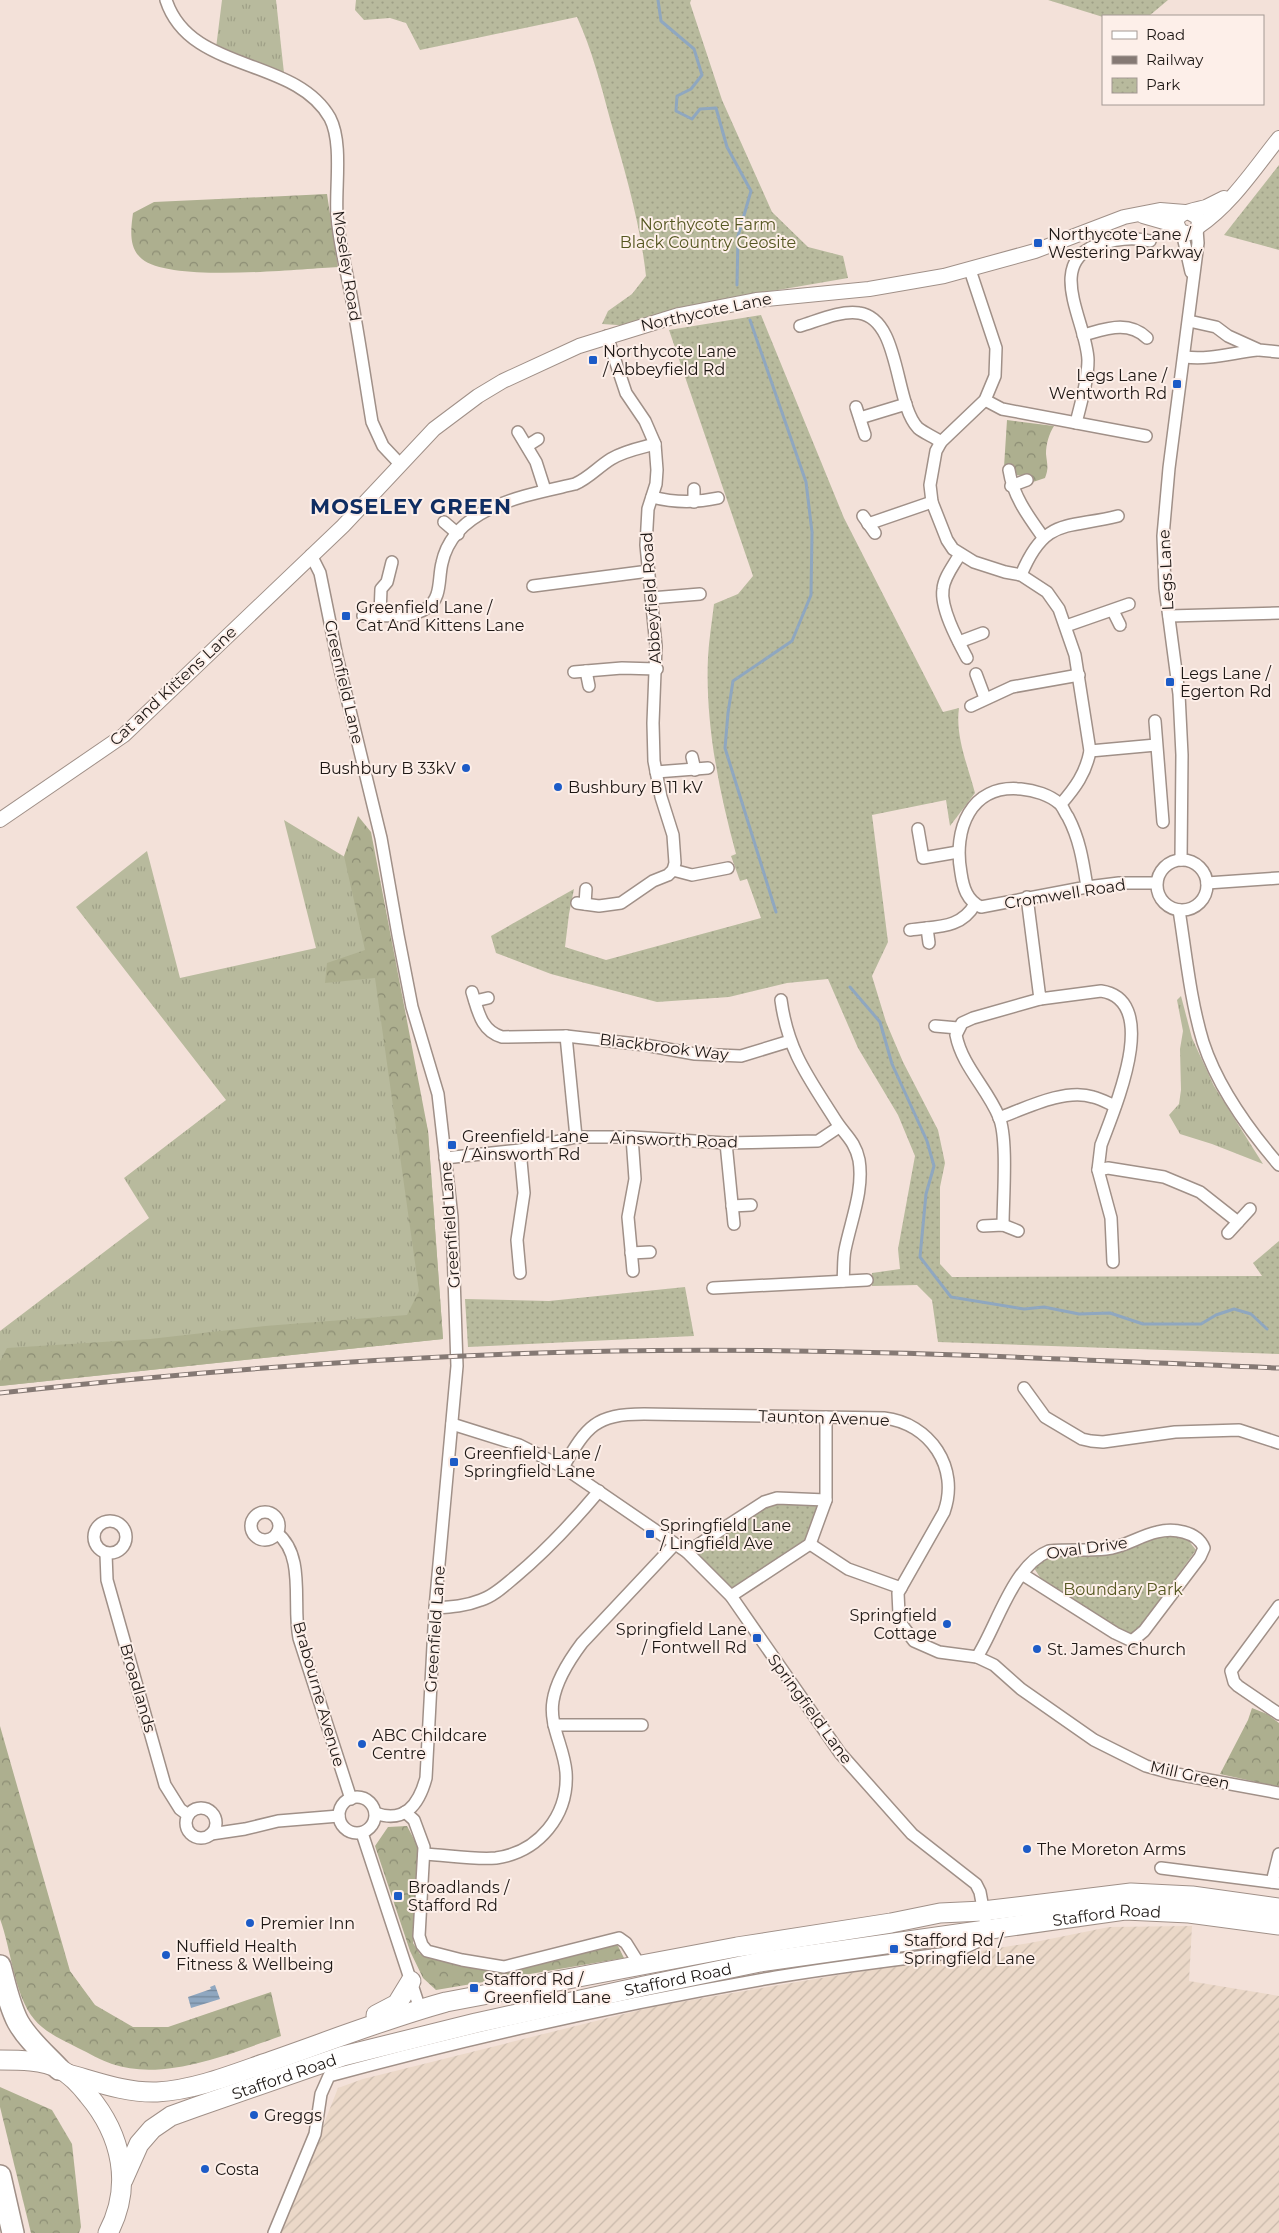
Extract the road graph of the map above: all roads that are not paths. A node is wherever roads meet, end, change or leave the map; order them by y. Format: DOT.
graph roads {
  1 [pos="166,0"];
  2 [pos="1279,138"];
  3 [pos="1235,192"];
  4 [pos="1187,212"];
  5 [pos="1138,215"];
  6 [pos="1198,228"];
  7 [pos="1180,229"];
  8 [pos="1150,241"];
  9 [pos="970,270"];
  10 [pos="1194,281"];
  11 [pos="1189,321"];
  12 [pos="800,326"];
  13 [pos="1084,335"];
  14 [pos="607,336"];
  15 [pos="1147,338"];
  16 [pos="1258,350"];
  17 [pos="1279,352"];
  18 [pos="1185,357"];
  19 [pos="985,400"];
  20 [pos="906,404"];
  21 [pos="856,407"];
  22 [pos="860,418"];
  23 [pos="1076,423"];
  24 [pos="518,432"];
  25 [pos="865,435"];
  26 [pos="1146,436"];
  27 [pos="538,439"];
  28 [pos="941,442"];
  29 [pos="655,444"];
  30 [pos="527,446"];
  31 [pos="400,464"];
  32 [pos="1008,470"];
  33 [pos="1027,480"];
  34 [pos="1011,486"];
  35 [pos="694,489"];
  36 [pos="544,490"];
  37 [pos="652,496"];
  38 [pos="718,498"];
  39 [pos="694,502"];
  40 [pos="932,502"];
  41 [pos="1118,516"];
  42 [pos="444,522"];
  43 [pos="869,524"];
  44 [pos="458,534"];
  45 [pos="1043,537"];
  46 [pos="960,554"];
  47 [pos="312,555"];
  48 [pos="392,562"];
  49 [pos="649,571"];
  50 [pos="1021,575"];
  51 [pos="533,586"];
  52 [pos="700,594"];
  53 [pos="651,598"];
  54 [pos="1129,604"];
  55 [pos="1114,611"];
  56 [pos="1279,613"];
  57 [pos="380,614"];
  58 [pos="363,616"];
  59 [pos="1168,616"];
  60 [pos="1066,626"];
  61 [pos="1120,626"];
  62 [pos="983,633"];
  63 [pos="959,642"];
  64 [pos="967,658"];
  65 [pos="657,669"];
  66 [pos="586,671"];
  67 [pos="574,672"];
  68 [pos="976,674"];
  69 [pos="1079,675"];
  70 [pos="588,686"];
  71 [pos="985,698"];
  72 [pos="971,706"];
  73 [pos="1155,721"];
  74 [pos="1156,745"];
  75 [pos="1090,750"];
  76 [pos="692,757"];
  77 [pos="708,768"];
  78 [pos="695,770"];
  79 [pos="656,772"];
  80 [pos="1061,804"];
  81 [pos="0,820"];
  82 [pos="1163,822"];
  83 [pos="918,829"];
  84 [pos="958,852"];
  85 [pos="1181,860"];
  86 [pos="728,868"];
  87 [pos="673,870"];
  88 [pos="1279,878"];
  89 [pos="1156,883"];
  90 [pos="1207,884"];
  91 [pos="1087,887"];
  92 [pos="586,889"];
  93 [pos="1028,897"];
  94 [pos="974,903"];
  95 [pos="1179,910"];
  96 [pos="927,928"];
  97 [pos="910,930"];
  98 [pos="929,943"];
  99 [pos="488,998"];
  100 [pos="781,1000"];
  101 [pos="1040,1000"];
  102 [pos="936,1026"];
  103 [pos="958,1028"];
  104 [pos="566,1036"];
  105 [pos="790,1042"];
  106 [pos="1115,1106"];
  107 [pos="1000,1118"];
  108 [pos="840,1126"];
  109 [pos="576,1137"];
  110 [pos="632,1137"];
  111 [pos="726,1143"];
  112 [pos="520,1150"];
  113 [pos="445,1158"];
  114 [pos="1279,1165"];
  115 [pos="1098,1170"];
  116 [pos="751,1204"];
  117 [pos="732,1206"];
  118 [pos="1250,1208"];
  119 [pos="1238,1222"];
  120 [pos="734,1224"];
  121 [pos="1003,1225"];
  122 [pos="983,1226"];
  123 [pos="1018,1231"];
  124 [pos="1228,1233"];
  125 [pos="650,1252"];
  126 [pos="631,1253"];
  127 [pos="1113,1262"];
  128 [pos="633,1271"];
  129 [pos="520,1273"];
  130 [pos="866,1280"];
  131 [pos="843,1281"];
  132 [pos="712,1288"];
  133 [pos="1024,1388"];
  134 [pos="826,1417"];
  135 [pos="452,1424"];
  136 [pos="1279,1443"];
  137 [pos="563,1467"];
  138 [pos="599,1491"];
  139 [pos="826,1500"];
  140 [pos="276,1533"];
  141 [pos="675,1544"];
  142 [pos="810,1544"];
  143 [pos="687,1552"];
  144 [pos="106,1554"];
  145 [pos="1022,1574"];
  146 [pos="901,1588"];
  147 [pos="731,1596"];
  148 [pos="1279,1606"];
  149 [pos="436,1608"];
  150 [pos="977,1657"];
  151 [pos="1054,1712"];
  152 [pos="1279,1714"];
  153 [pos="554,1725"];
  154 [pos="642,1725"];
  155 [pos="1279,1793"];
  156 [pos="351,1798"];
  157 [pos="405,1812"];
  158 [pos="375,1813"];
  159 [pos="188,1815"];
  160 [pos="339,1816"];
  161 [pos="215,1817"];
  162 [pos="232,1831"];
  163 [pos="362,1833"];
  164 [pos="211,1834"];
  165 [pos="424,1854"];
  166 [pos="1279,1854"];
  167 [pos="1161,1868"];
  168 [pos="1275,1882"];
  169 [pos="1279,1908"];
  170 [pos="983,1911"];
  171 [pos="1079,1916"];
  172 [pos="891,1924"];
  173 [pos="1279,1926"];
  174 [pos="986,1930"];
  175 [pos="0,1966"];
  176 [pos="641,1967"];
  177 [pos="411,1981"];
  178 [pos="554,2005"];
  179 [pos="420,2009"];
  180 [pos="432,2042"];
  181 [pos="306,2050"];
  182 [pos="0,2060"];
  183 [pos="64,2071"];
  184 [pos="0,2176"];
  185 [pos="123,2180"];
  186 [pos="112,2229"];
  187 [pos="13,2233"];
  188 [pos="274,2233"];
  1 -- 31 [label="street, Moseley Road"];
  2 -- 3 [label="street"];
  3 -- 4 [label="street"];
  3 -- 6 [label="street"];
  4 -- 5 [label="street, Northycote Lane"];
  4 -- 6 [label="street"];
  4 -- 7 [label="street"];
  5 -- 7 [label="street, Northycote Lane"];
  5 -- 9 [label="street, Northycote Lane"];
  6 -- 7 [label="street"];
  6 -- 10 [label="street, Legs Lane"];
  7 -- 10 [label="street, Legs Lane"];
  8 -- 13 [label="street"];
  9 -- 14 [label="street, Northycote Lane"];
  9 -- 19 [label="street"];
  10 -- 11 [label="street, Legs Lane"];
  11 -- 16 [label="street"];
  11 -- 18 [label="street, Legs Lane"];
  12 -- 20 [label="street"];
  13 -- 15 [label="street"];
  13 -- 23 [label="street"];
  14 -- 29 [label="street, Abbeyfield Road"];
  14 -- 31 [label="street, Northycote Lane"];
  16 -- 17 [label="street"];
  16 -- 18 [label="street"];
  18 -- 59 [label="street, Legs Lane"];
  19 -- 23 [label="street"];
  19 -- 28 [label="street"];
  20 -- 22 [label="street"];
  20 -- 28 [label="street"];
  21 -- 22 [label="street"];
  22 -- 25 [label="street"];
  23 -- 26 [label="street"];
  24 -- 30 [label="street"];
  27 -- 30 [label="street"];
  28 -- 40 [label="street"];
  29 -- 36 [label="street"];
  29 -- 37 [label="street, Abbeyfield Road"];
  30 -- 36 [label="street"];
  31 -- 47 [label="street, Northycote Lane"];
  32 -- 34 [label="street"];
  33 -- 34 [label="street"];
  34 -- 45 [label="street"];
  35 -- 39 [label="street"];
  36 -- 44 [label="street"];
  37 -- 39 [label="street"];
  37 -- 49 [label="street, Abbeyfield Road"];
  38 -- 39 [label="street"];
  40 -- 43 [label="street"];
  40 -- 46 [label="street"];
  41 -- 45 [label="street"];
  42 -- 44 [label="street"];
  44 -- 57 [label="street"];
  45 -- 50 [label="street"];
  46 -- 50 [label="street"];
  46 -- 63 [label="street"];
  47 -- 81 [label="street, Cat and Kittens Lane"];
  47 -- 113 [label="street, Greenfield Lane"];
  48 -- 57 [label="street"];
  49 -- 51 [label="street"];
  49 -- 53 [label="street, Abbeyfield Road"];
  50 -- 60 [label="street"];
  52 -- 53 [label="street"];
  53 -- 65 [label="street, Abbeyfield Road"];
  54 -- 55 [label="street"];
  55 -- 60 [label="street"];
  55 -- 61 [label="street"];
  56 -- 59 [label="street"];
  57 -- 58 [label="street"];
  59 -- 85 [label="street, Legs Lane"];
  60 -- 69 [label="street"];
  62 -- 63 [label="street"];
  63 -- 64 [label="street"];
  65 -- 66 [label="street"];
  65 -- 79 [label="street, Abbeyfield Road"];
  66 -- 67 [label="street"];
  66 -- 70 [label="street"];
  68 -- 71 [label="street"];
  69 -- 71 [label="street"];
  69 -- 75 [label="street"];
  71 -- 72 [label="street"];
  73 -- 74 [label="street"];
  74 -- 75 [label="street"];
  74 -- 82 [label="street"];
  75 -- 80 [label="street"];
  76 -- 78 [label="street"];
  77 -- 78 [label="street"];
  78 -- 79 [label="street"];
  79 -- 87 [label="street, Abbeyfield Road"];
  80 -- 84 [label="street"];
  80 -- 91 [label="street"];
  83 -- 84 [label="street"];
  84 -- 94 [label="street"];
  85 -- 89 [label="street"];
  85 -- 90 [label="street"];
  86 -- 87 [label="street"];
  87 -- 92 [label="street"];
  88 -- 90 [label="street"];
  89 -- 91 [label="street, Cromwell Road"];
  89 -- 95 [label="street"];
  90 -- 95 [label="street"];
  91 -- 93 [label="street, Cromwell Road"];
  93 -- 94 [label="street, Cromwell Road"];
  93 -- 101 [label="street"];
  94 -- 96 [label="street"];
  95 -- 114 [label="street"];
  96 -- 97 [label="street"];
  96 -- 98 [label="street"];
  99 -- 104 [label="street, Blackbrook Way"];
  100 -- 105 [label="street"];
  101 -- 103 [label="street"];
  101 -- 106 [label="street"];
  102 -- 103 [label="street"];
  103 -- 107 [label="street"];
  104 -- 105 [label="street, Blackbrook Way"];
  104 -- 109 [label="street"];
  105 -- 108 [label="street"];
  106 -- 107 [label="street"];
  106 -- 115 [label="street"];
  107 -- 121 [label="street"];
  108 -- 111 [label="street, Ainsworth Road"];
  108 -- 131 [label="street"];
  109 -- 110 [label="street, Ainsworth Road"];
  109 -- 112 [label="street, Ainsworth Road"];
  110 -- 111 [label="street, Ainsworth Road"];
  110 -- 126 [label="street"];
  111 -- 117 [label="street"];
  112 -- 113 [label="street, Ainsworth Road"];
  112 -- 129 [label="street"];
  113 -- 135 [label="street, Greenfield Lane"];
  115 -- 119 [label="street"];
  115 -- 127 [label="street"];
  116 -- 117 [label="street"];
  117 -- 120 [label="street"];
  118 -- 119 [label="street"];
  119 -- 124 [label="street"];
  121 -- 122 [label="street"];
  121 -- 123 [label="street"];
  125 -- 126 [label="street"];
  126 -- 128 [label="street"];
  130 -- 131 [label="street"];
  131 -- 132 [label="street"];
  133 -- 136 [label="street"];
  134 -- 137 [label="street, Taunton Avenue"];
  134 -- 139 [label="street"];
  134 -- 146 [label="street, Taunton Avenue"];
  135 -- 137 [label="street, Springfield Lane"];
  135 -- 149 [label="street, Greenfield Lane"];
  137 -- 138 [label="street, Springfield Lane"];
  138 -- 141 [label="street, Springfield Lane"];
  138 -- 149 [label="street"];
  139 -- 142 [label="street"];
  139 -- 143 [label="street"];
  140 -- 156 [label="street, Brabourne Avenue"];
  141 -- 143 [label="street, Springfield Lane"];
  141 -- 153 [label="street"];
  142 -- 146 [label="street"];
  142 -- 147 [label="street"];
  143 -- 147 [label="street, Springfield Lane"];
  144 -- 159 [label="street, Broadlands"];
  145 -- 145 [label="street, Oval Drive"];
  145 -- 150 [label="street, Oval Drive"];
  146 -- 150 [label="street, Taunton Avenue"];
  147 -- 170 [label="street, Springfield Lane"];
  148 -- 152 [label="street"];
  149 -- 157 [label="street, Greenfield Lane"];
  150 -- 151 [label="street, Taunton Avenue"];
  151 -- 155 [label="street, Mill Green"];
  153 -- 154 [label="street"];
  153 -- 165 [label="street"];
  156 -- 158 [label="street"];
  156 -- 160 [label="street"];
  157 -- 158 [label="street"];
  157 -- 165 [label="street"];
  158 -- 163 [label="street"];
  159 -- 161 [label="street"];
  159 -- 164 [label="street"];
  160 -- 162 [label="street"];
  160 -- 163 [label="street"];
  161 -- 162 [label="street"];
  161 -- 164 [label="street"];
  162 -- 164 [label="street"];
  163 -- 177 [label="street"];
  165 -- 176 [label="street, Stafford Road"];
  166 -- 168 [label="street"];
  167 -- 168 [label="street"];
  169 -- 170 [label="highway, Stafford Road"];
  170 -- 171 [label="highway"];
  170 -- 172 [label="highway, Stafford Road"];
  170 -- 174 [label="street, Springfield Lane"];
  171 -- 173 [label="highway, Stafford Road"];
  171 -- 174 [label="highway, Stafford Road"];
  172 -- 174 [label="highway"];
  172 -- 176 [label="highway, Stafford Road"];
  174 -- 178 [label="highway, Stafford Road"];
  174 -- 180 [label="street"];
  175 -- 183 [label="highway"];
  176 -- 179 [label="highway, Stafford Road"];
  177 -- 179 [label="street"];
  177 -- 181 [label="highway"];
  178 -- 179 [label="highway"];
  178 -- 180 [label="highway, Stafford Road"];
  179 -- 180 [label="highway"];
  179 -- 181 [label="highway, Stafford Road"];
  180 -- 181 [label="highway"];
  180 -- 185 [label="highway, Stafford Road"];
  180 -- 188 [label="street"];
  181 -- 183 [label="highway, Stafford Road"];
  182 -- 183 [label="highway, Stafford Road"];
  183 -- 185 [label="highway"];
  184 -- 187 [label="highway"];
  185 -- 186 [label="highway"];
}
